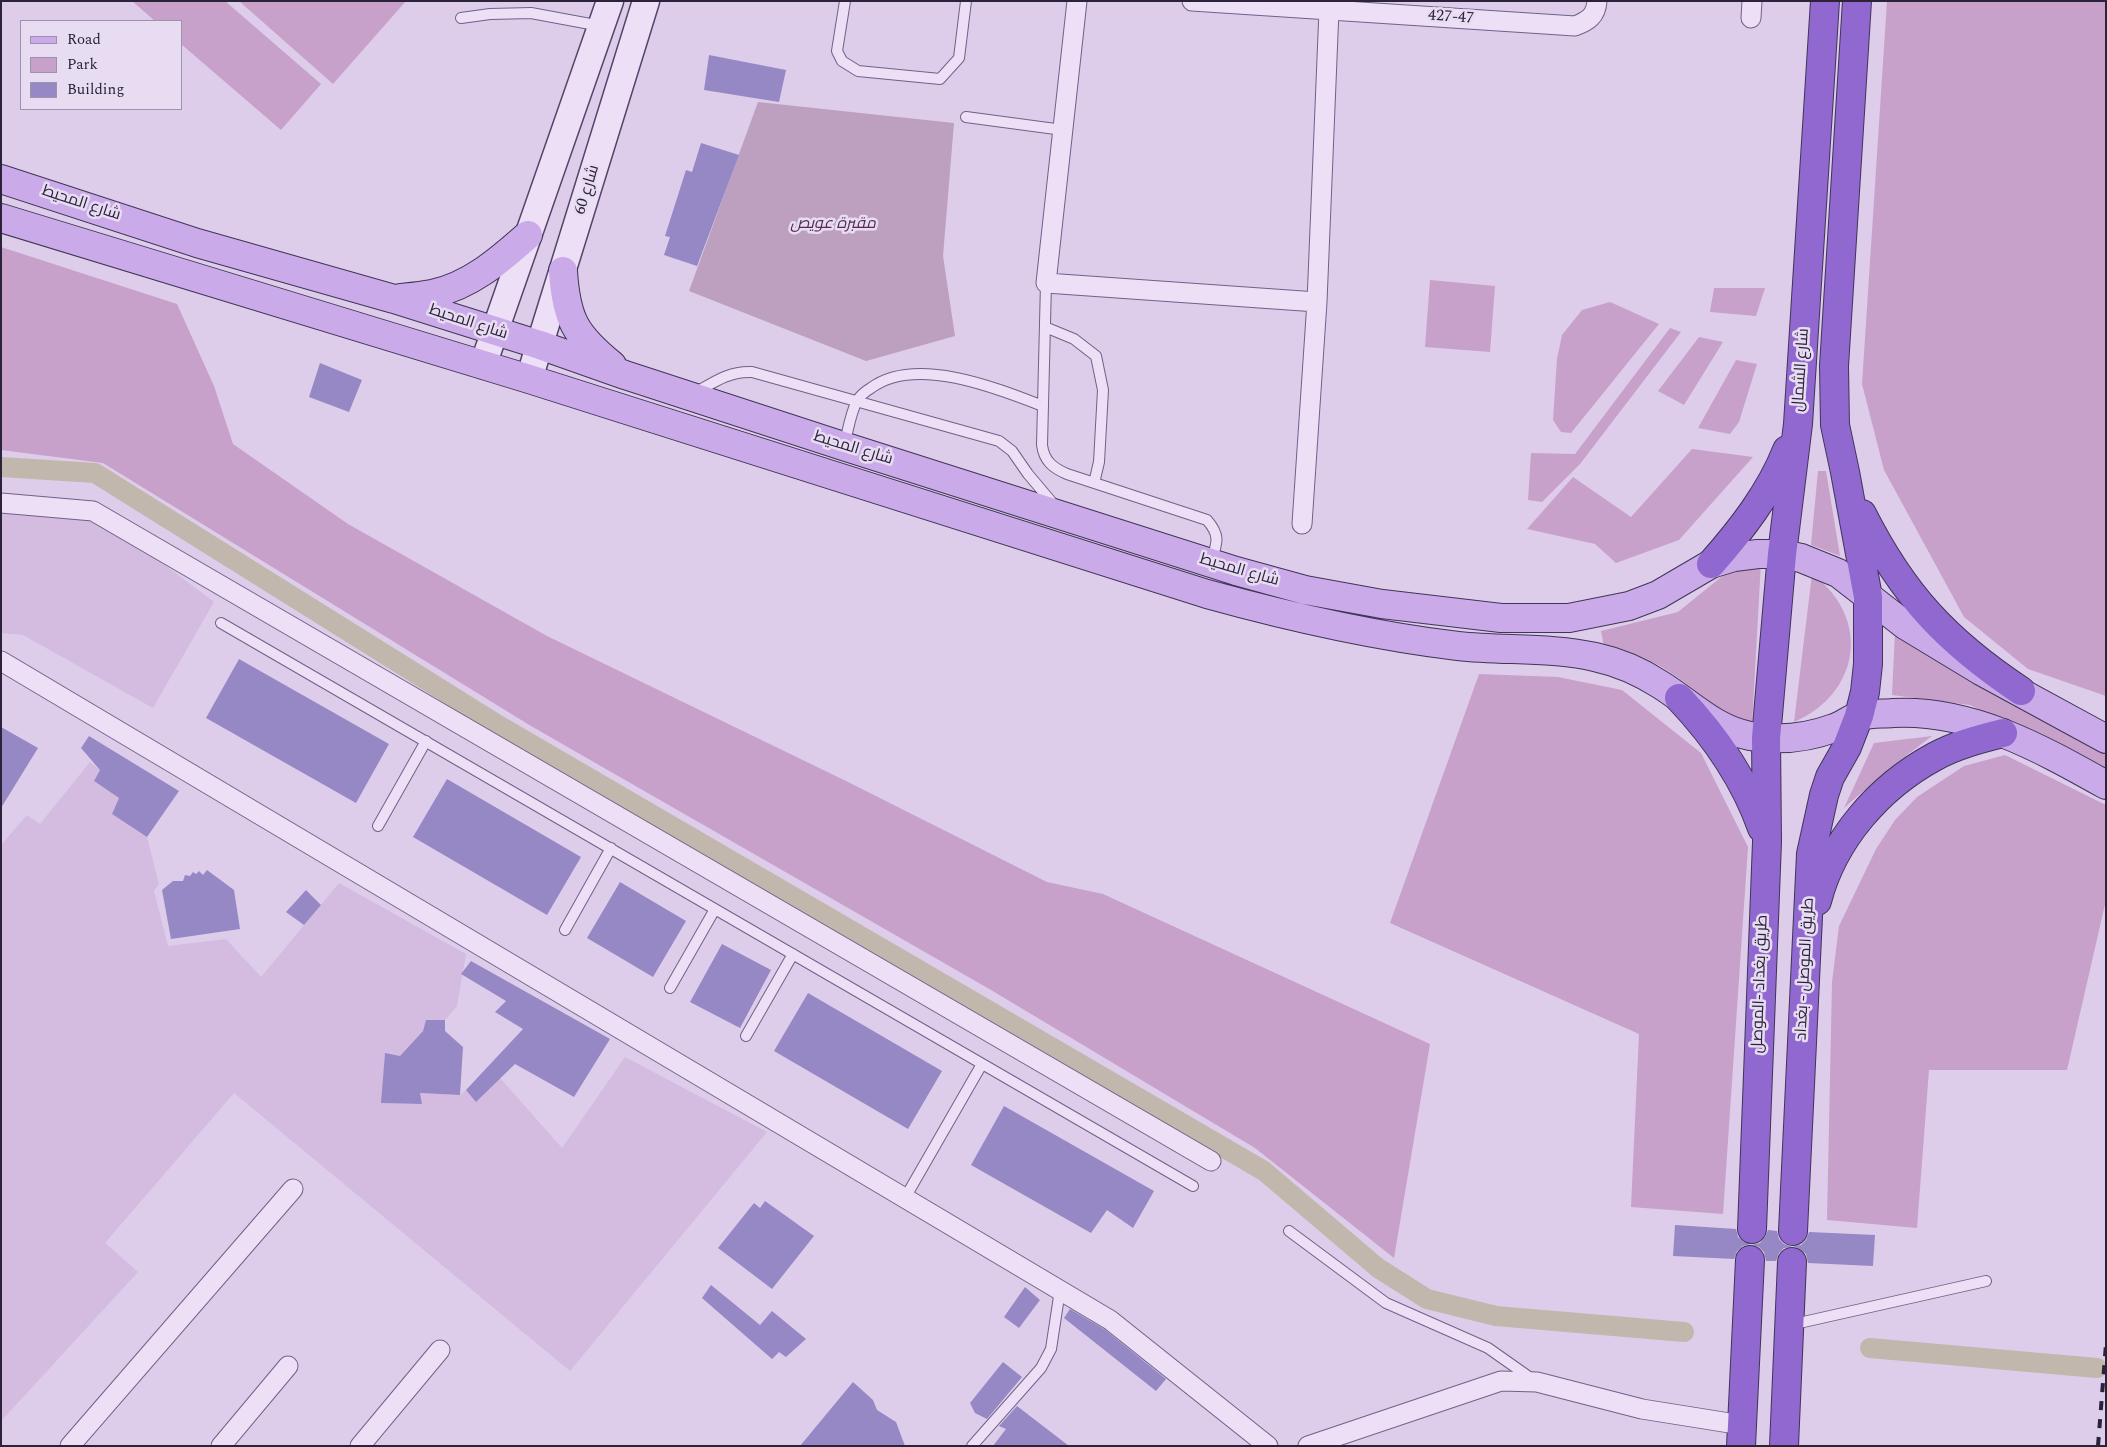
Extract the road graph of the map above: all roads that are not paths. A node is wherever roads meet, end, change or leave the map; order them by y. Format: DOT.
graph roads {
  1 [pos="610,1"];
  2 [pos="646,1"];
  3 [pos="845,1"];
  4 [pos="966,1"];
  5 [pos="1077,1"];
  6 [pos="1597,1"];
  7 [pos="1825,1"];
  8 [pos="1857,1"];
  9 [pos="1200,2"];
  10 [pos="1329,10"];
  11 [pos="462,18"];
  12 [pos="602,26"];
  13 [pos="966,117"];
  14 [pos="1063,130"];
  15 [pos="1,178"];
  16 [pos="1,218"];
  17 [pos="528,235"];
  18 [pos="563,271"];
  19 [pos="1046,283"];
  20 [pos="394,299"];
  21 [pos="1317,302"];
  22 [pos="1045,327"];
  23 [pos="494,332"];
  24 [pos="540,345"];
  25 [pos="483,365"];
  26 [pos="625,375"];
  27 [pos="530,379"];
  28 [pos="690,396"];
  29 [pos="857,401"];
  30 [pos="1043,406"];
  31 [pos="1798,424"];
  32 [pos="848,448"];
  33 [pos="895,462"];
  34 [pos="1845,472"];
  35 [pos="848,480"];
  36 [pos="1094,483"];
  37 [pos="882,491"];
  38 [pos="1,503"];
  39 [pos="1070,518"];
  40 [pos="1302,524"];
  41 [pos="1782,554"];
  42 [pos="1211,563"];
  43 [pos="1711,564"];
  44 [pos="1868,598"];
  45 [pos="221,622"];
  46 [pos="1,661"];
  47 [pos="2021,691"];
  48 [pos="1679,698"];
  49 [pos="1859,716"];
  50 [pos="2002,733"];
  51 [pos="1766,738"];
  52 [pos="2106,739"];
  53 [pos="426,741"];
  54 [pos="2106,785"];
  55 [pos="378,826"];
  56 [pos="1767,842"];
  57 [pos="611,848"];
  58 [pos="715,909"];
  59 [pos="565,930"];
  60 [pos="794,954"];
  61 [pos="1807,959"];
  62 [pos="670,988"];
  63 [pos="746,1036"];
  64 [pos="982,1064"];
  65 [pos="1211,1161"];
  66 [pos="1193,1186"];
  67 [pos="293,1189"];
  68 [pos="905,1198"];
  69 [pos="1752,1229"];
  70 [pos="1289,1231"];
  71 [pos="1793,1231"];
  72 [pos="1750,1260"];
  73 [pos="1792,1262"];
  74 [pos="1986,1282"];
  75 [pos="1060,1290"];
  76 [pos="1789,1326"];
  77 [pos="440,1350"];
  78 [pos="288,1366"];
  79 [pos="1537,1382"];
  80 [pos="1742,1436"];
  81 [pos="70,1446"];
  82 [pos="220,1446"];
  83 [pos="360,1446"];
  84 [pos="972,1446"];
  85 [pos="1268,1446"];
  86 [pos="1308,1446"];
  87 [pos="1784,1446"];
  1 -- 12 [label="street"];
  2 -- 18 [label="street, شارع 60"];
  3 -- 4 [label="lane"];
  5 -- 14 [label="street"];
  6 -- 10 [label="street, 427-47"];
  7 -- 31 [label="highway, شارع الشمال"];
  8 -- 34 [label="highway, شارع الشمال"];
  9 -- 10 [label="street, 427-47"];
  10 -- 21 [label="street"];
  11 -- 12 [label="lane"];
  12 -- 17 [label="street"];
  13 -- 14 [label="lane"];
  14 -- 19 [label="street"];
  15 -- 20 [label="main road, شارع المحيط"];
  16 -- 25 [label="main road, شارع المحيط"];
  17 -- 20 [label="main road"];
  17 -- 23 [label="street"];
  18 -- 24 [label="street, شارع 60"];
  18 -- 26 [label="main road"];
  19 -- 21 [label="street"];
  19 -- 22 [label="lane"];
  20 -- 23 [label="main road, شارع المحيط"];
  21 -- 40 [label="street"];
  22 -- 30 [label="lane"];
  22 -- 36 [label="lane"];
  23 -- 24 [label="main road, شارع المحيط"];
  23 -- 25 [label="street"];
  24 -- 26 [label="main road, شارع المحيط"];
  24 -- 27 [label="street, شارع 60"];
  25 -- 27 [label="main road, شارع المحيط"];
  26 -- 28 [label="main road, شارع المحيط"];
  27 -- 35 [label="main road, شارع المحيط"];
  28 -- 29 [label="lane"];
  28 -- 32 [label="main road, شارع المحيط"];
  29 -- 30 [label="lane"];
  29 -- 32 [label="lane"];
  29 -- 39 [label="lane"];
  30 -- 36 [label="lane"];
  31 -- 41 [label="highway, شارع الشمال"];
  31 -- 43 [label="highway"];
  32 -- 33 [label="main road, شارع المحيط"];
  32 -- 35 [label="main road"];
  33 -- 37 [label="main road"];
  33 -- 39 [label="main road, شارع المحيط"];
  34 -- 44 [label="highway, شارع الشمال"];
  34 -- 47 [label="highway"];
  35 -- 37 [label="main road, شارع المحيط"];
  36 -- 42 [label="lane"];
  37 -- 48 [label="main road, شارع المحيط"];
  38 -- 65 [label="street"];
  39 -- 42 [label="main road, شارع المحيط"];
  41 -- 43 [label="main road, شارع المحيط"];
  41 -- 44 [label="main road, شارع المحيط"];
  41 -- 51 [label="highway, شارع الشمال"];
  42 -- 43 [label="main road, شارع المحيط"];
  44 -- 47 [label="main road, شارع المحيط"];
  44 -- 49 [label="highway, شارع الشمال"];
  45 -- 53 [label="lane"];
  46 -- 68 [label="street"];
  47 -- 52 [label="main road, شارع المحيط"];
  48 -- 51 [label="main road, شارع المحيط"];
  48 -- 56 [label="highway"];
  49 -- 50 [label="main road"];
  49 -- 51 [label="main road, شارع المحيط"];
  49 -- 61 [label="highway, طريق الموصل - بغداد"];
  50 -- 54 [label="main road"];
  50 -- 61 [label="highway"];
  51 -- 56 [label="highway, طريق بغداد -الموصل"];
  53 -- 55 [label="lane"];
  53 -- 57 [label="lane"];
  56 -- 69 [label="highway, طريق بغداد -الموصل"];
  57 -- 58 [label="lane"];
  57 -- 59 [label="lane"];
  58 -- 60 [label="lane"];
  58 -- 62 [label="lane"];
  60 -- 63 [label="lane"];
  60 -- 64 [label="lane"];
  61 -- 71 [label="highway, طريق الموصل - بغداد"];
  64 -- 66 [label="lane"];
  64 -- 68 [label="lane"];
  67 -- 81 [label="street"];
  68 -- 75 [label="street"];
  70 -- 79 [label="lane"];
  72 -- 80 [label="highway"];
  73 -- 76 [label="highway"];
  74 -- 76 [label="lane"];
  75 -- 84 [label="lane"];
  75 -- 85 [label="street"];
  76 -- 87 [label="highway"];
  77 -- 83 [label="street"];
  78 -- 82 [label="street"];
  79 -- 80 [label="street"];
  79 -- 86 [label="street"];
}
